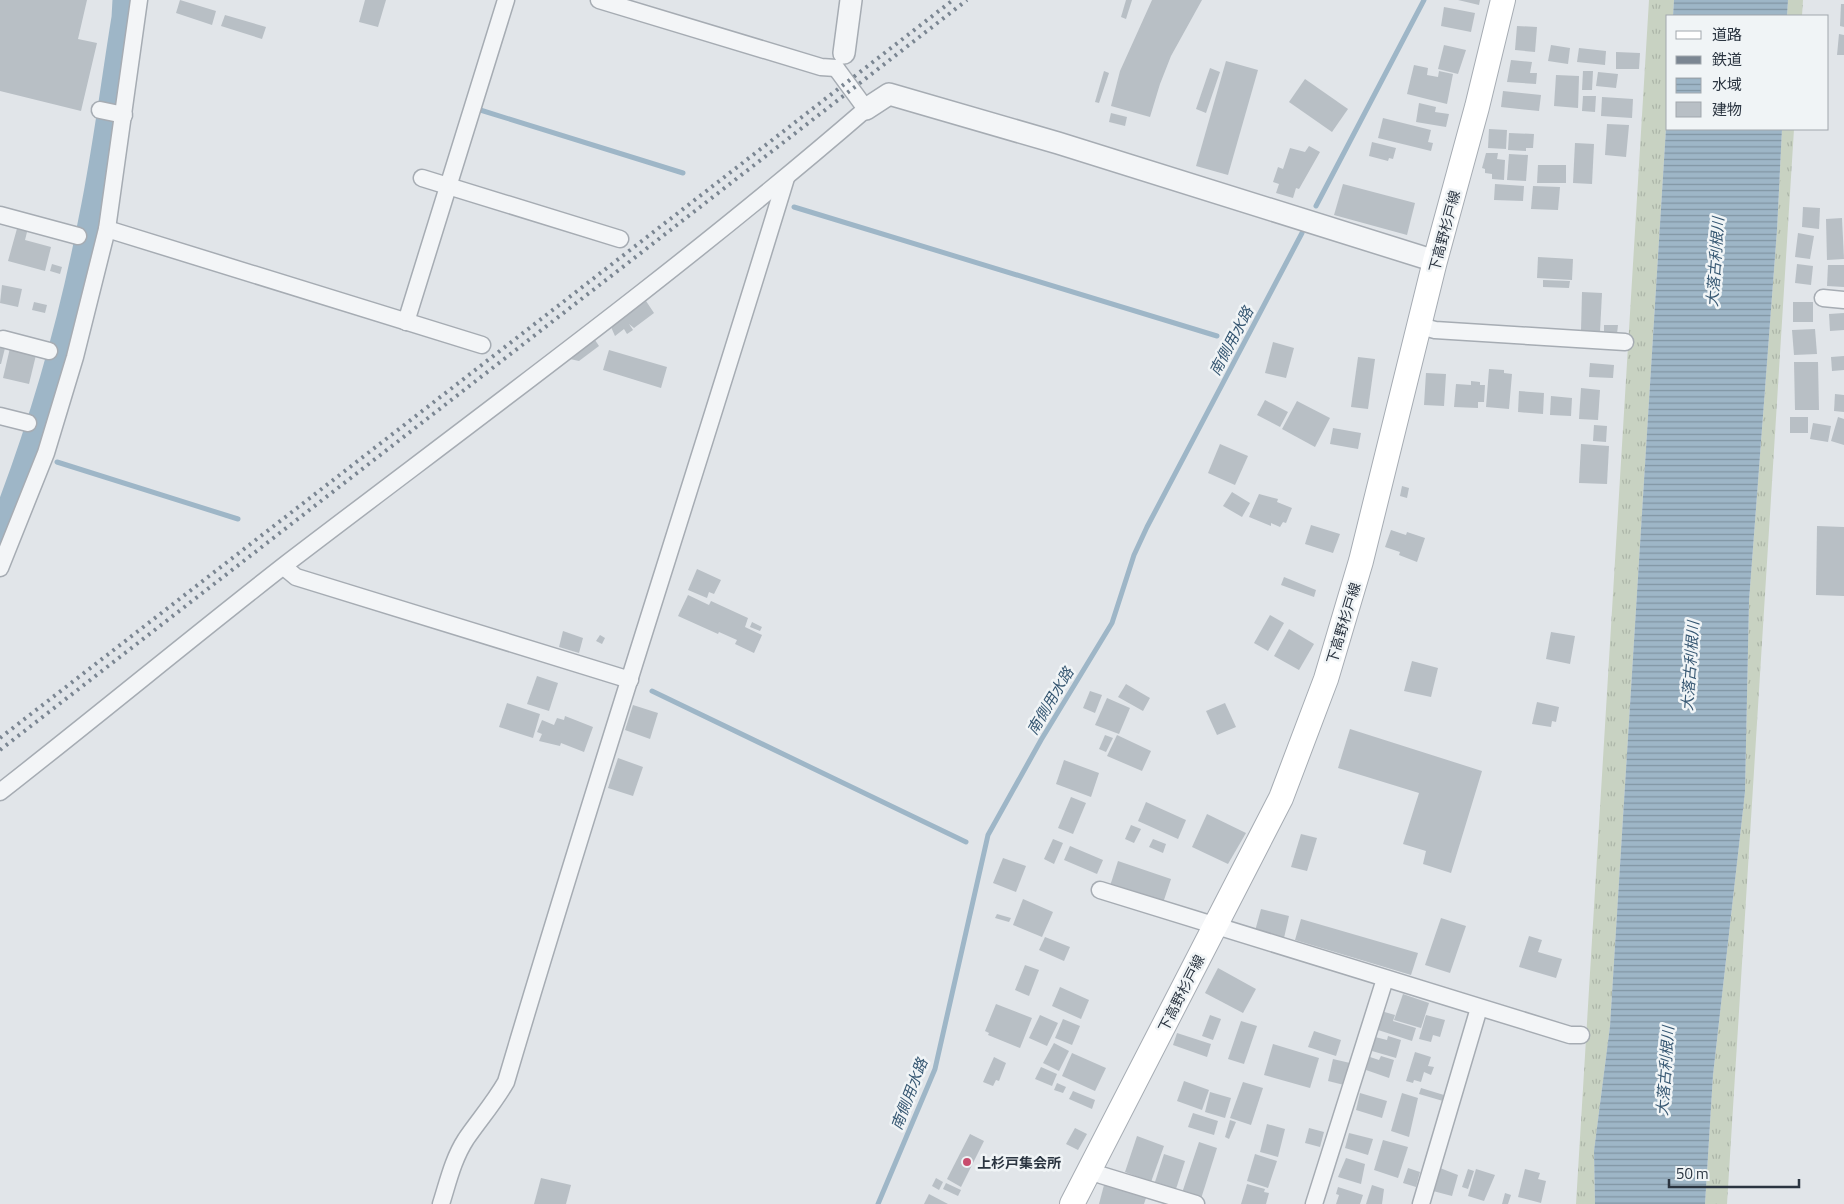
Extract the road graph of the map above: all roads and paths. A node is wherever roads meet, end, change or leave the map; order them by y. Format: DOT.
graph roads {
  1 [pos="139,0"];
  2 [pos="506,0"];
  3 [pos="598,0"];
  4 [pos="851,0"];
  5 [pos="1503,0"];
  6 [pos="840,61"];
  7 [pos="866,109"];
  8 [pos="100,110"];
  9 [pos="124,114"];
  10 [pos="422,178"];
  11 [pos="786,178"];
  12 [pos="448,186"];
  13 [pos="0,216"];
  14 [pos="107,229"];
  15 [pos="78,236"];
  16 [pos="620,239"];
  17 [pos="1435,261"];
  18 [pos="1823,298"];
  19 [pos="1844,300"];
  20 [pos="406,322"];
  21 [pos="1420,326"];
  22 [pos="3,339"];
  23 [pos="1625,342"];
  24 [pos="482,345"];
  25 [pos="49,351"];
  26 [pos="0,416"];
  27 [pos="28,423"];
  28 [pos="284,566"];
  29 [pos="0,568"];
  30 [pos="630,680"];
  31 [pos="0,792"];
  32 [pos="1100,890"];
  33 [pos="1215,926"];
  34 [pos="1385,979"];
  35 [pos="1479,1008"];
  36 [pos="1581,1036"];
  37 [pos="1091,1170"];
  38 [pos="441,1204"];
  39 [pos="1072,1204"];
  40 [pos="1196,1204"];
  41 [pos="1314,1204"];
  42 [pos="1421,1204"];
  1 -- 9 [label="street"];
  2 -- 12 [label="street"];
  3 -- 6 [label="street"];
  4 -- 6 [label="street"];
  5 -- 17 [label="main road, 下高野杉戸線"];
  6 -- 7 [label="street"];
  7 -- 11 [label="street"];
  7 -- 17 [label="street"];
  8 -- 9 [label="street"];
  9 -- 14 [label="street"];
  10 -- 12 [label="street"];
  11 -- 28 [label="street"];
  11 -- 30 [label="street"];
  12 -- 16 [label="street"];
  12 -- 20 [label="street"];
  13 -- 15 [label="street"];
  14 -- 20 [label="street"];
  14 -- 29 [label="street"];
  17 -- 21 [label="main road, 下高野杉戸線"];
  18 -- 19 [label="street"];
  20 -- 24 [label="street"];
  21 -- 23 [label="street"];
  21 -- 33 [label="main road, 下高野杉戸線"];
  22 -- 25 [label="street"];
  26 -- 27 [label="street"];
  28 -- 30 [label="street"];
  28 -- 31 [label="street"];
  30 -- 38 [label="street"];
  32 -- 33 [label="street"];
  33 -- 34 [label="street"];
  33 -- 37 [label="main road, 下高野杉戸線"];
  34 -- 35 [label="street"];
  34 -- 41 [label="street"];
  35 -- 36 [label="street"];
  35 -- 42 [label="street"];
  37 -- 39 [label="main road, 下高野杉戸線"];
  37 -- 40 [label="street"];
}
